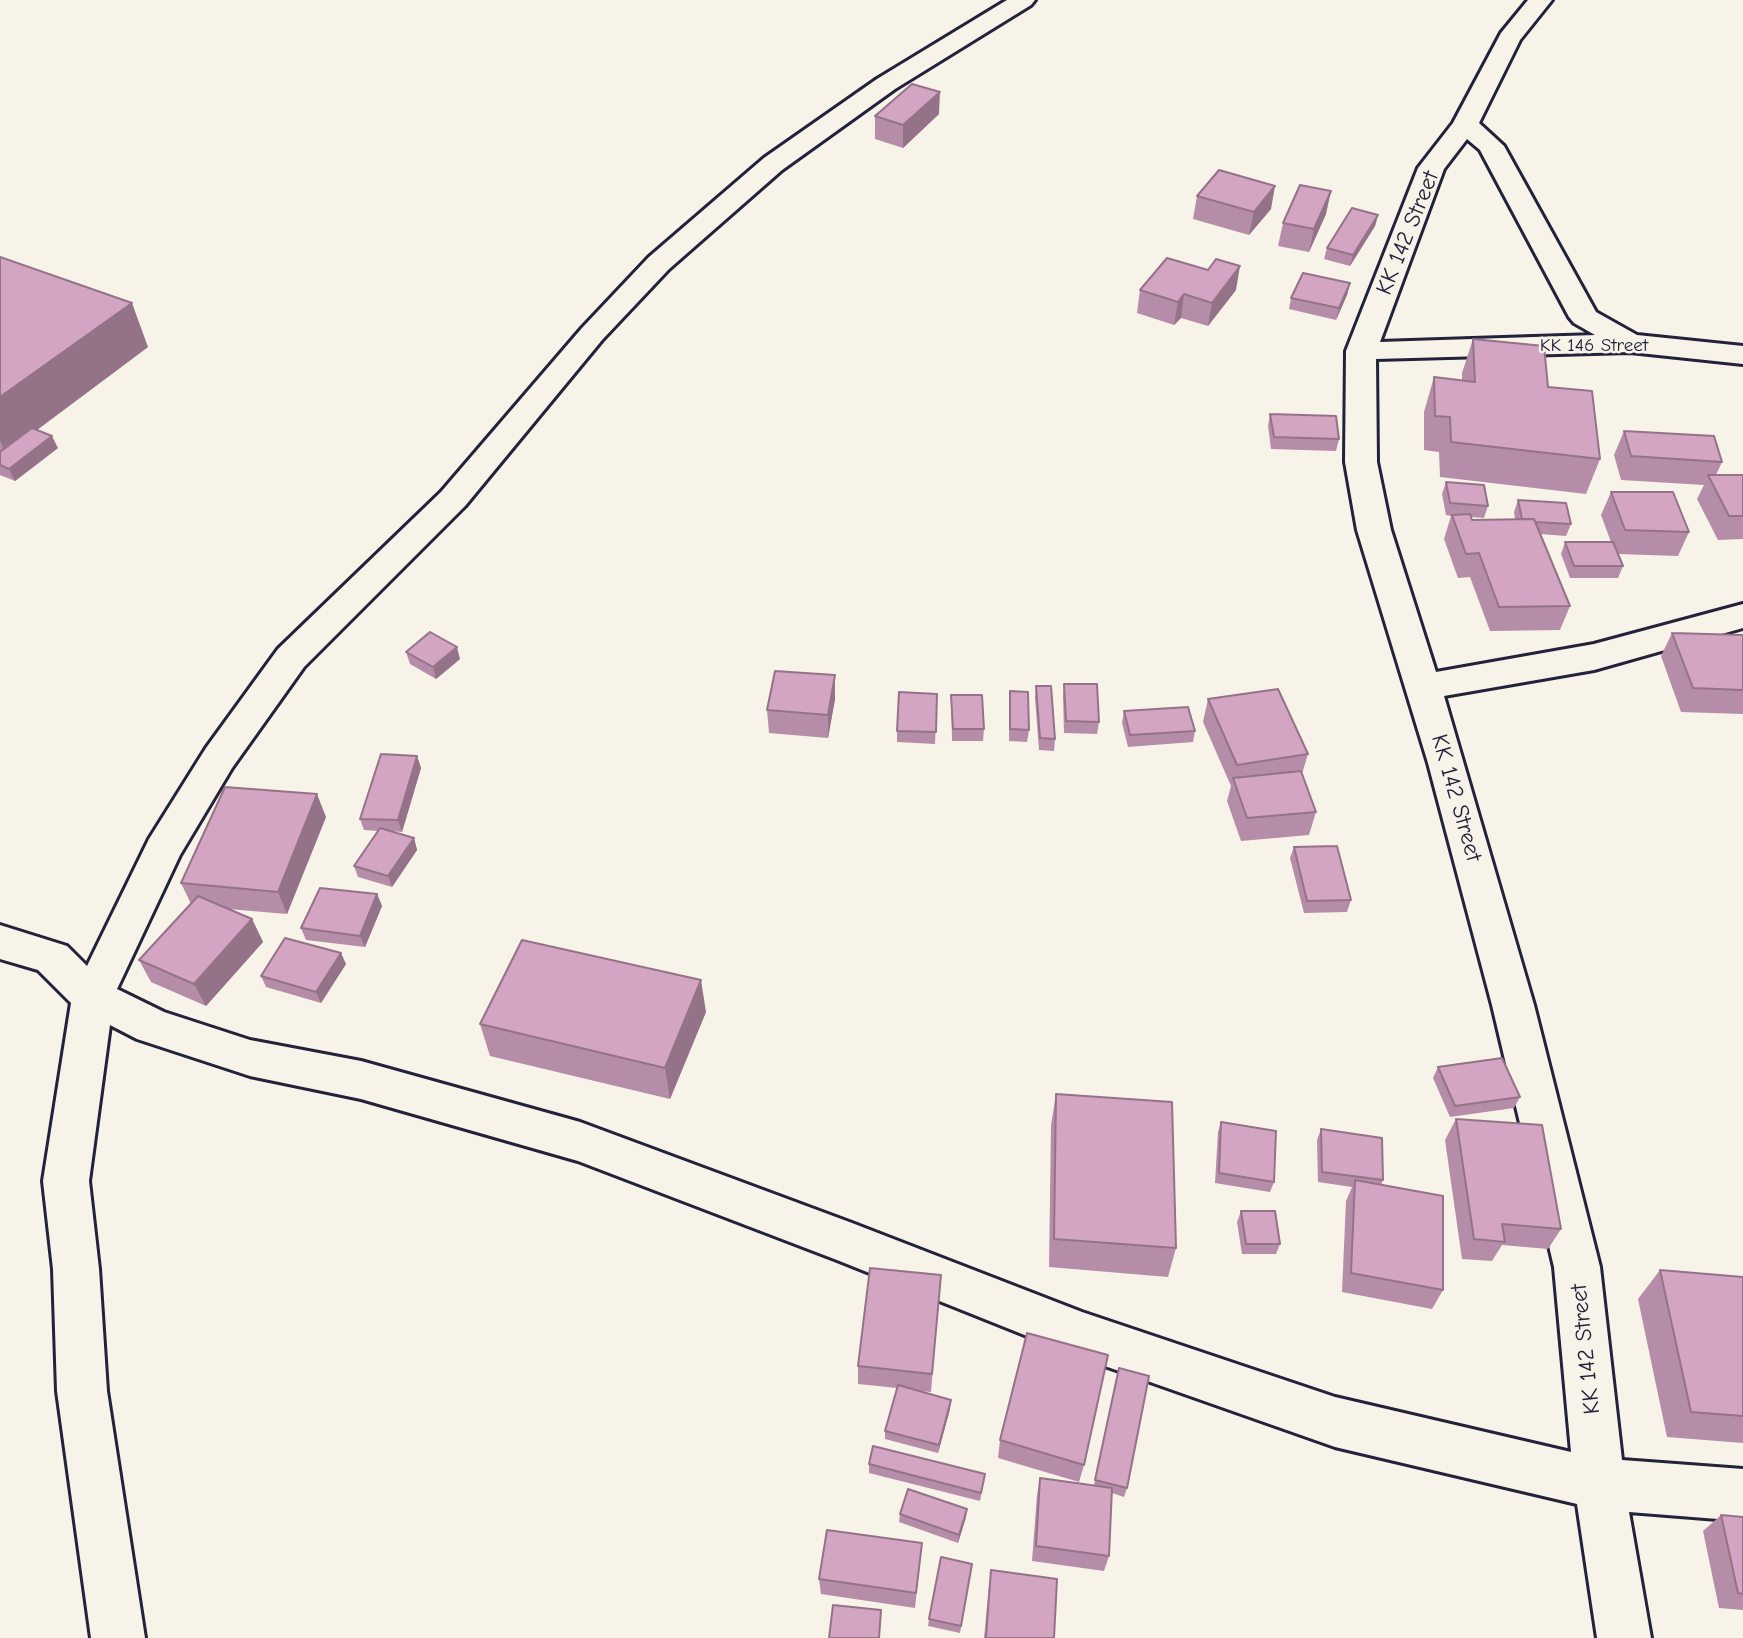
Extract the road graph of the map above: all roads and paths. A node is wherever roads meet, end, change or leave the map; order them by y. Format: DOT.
graph roads {
  1 [pos="1023,0"];
  2 [pos="1540,0"];
  3 [pos="1465,125"];
  4 [pos="1630,343"];
  5 [pos="1361,351"];
  6 [pos="1743,355"];
  7 [pos="1743,616"];
  8 [pos="1423,687"];
  9 [pos="0,942"];
  10 [pos="93,997"];
  11 [pos="1599,1484"];
  12 [pos="1743,1494"];
  13 [pos="118,1638"];
  14 [pos="1624,1638"];
  1 -- 10 [label="street"];
  2 -- 3 [label="street, KK 142 Street"];
  3 -- 4 [label="street"];
  3 -- 5 [label="street, KK 142 Street"];
  4 -- 5 [label="street, KK 146 Street"];
  4 -- 6 [label="street, KK 146 Street"];
  5 -- 8 [label="street, KK 142 Street"];
  7 -- 8 [label="street"];
  8 -- 11 [label="street, KK 142 Street"];
  9 -- 10 [label="street"];
  10 -- 11 [label="street"];
  10 -- 13 [label="street"];
  11 -- 12 [label="street"];
  11 -- 14 [label="street, KK 142 Street"];
}
